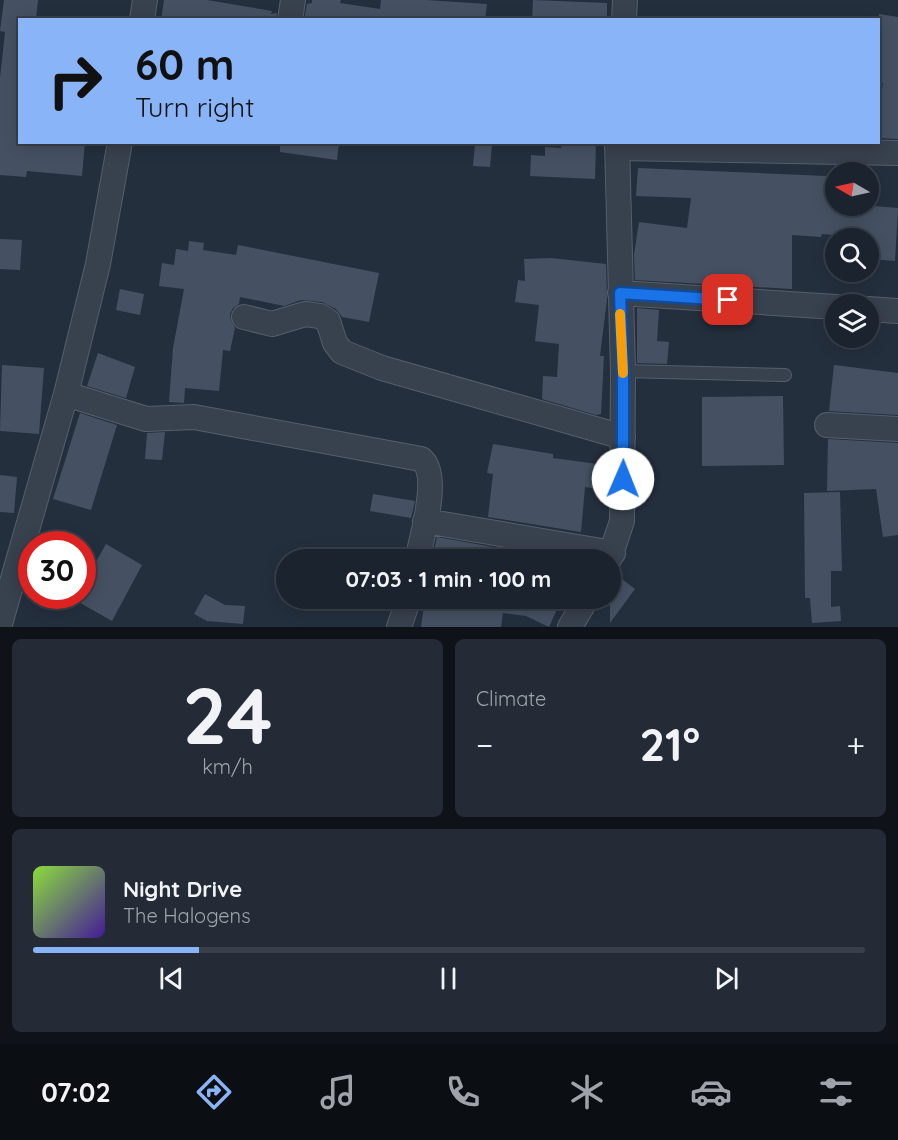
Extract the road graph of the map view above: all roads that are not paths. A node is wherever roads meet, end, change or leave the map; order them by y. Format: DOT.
graph roads {
  1 [pos="145,0"];
  2 [pos="293,0"];
  3 [pos="625,0"];
  4 [pos="142,18"];
  5 [pos="290,18"];
  6 [pos="624,18"];
  7 [pos="120,144"];
  8 [pos="617,145"];
  9 [pos="898,153"];
  10 [pos="620,293"];
  11 [pos="825,306"];
  12 [pos="879,310"];
  13 [pos="898,311"];
  14 [pos="244,317"];
  15 [pos="623,371"];
  16 [pos="785,375"];
  17 [pos="66,394"];
  18 [pos="827,425"];
  19 [pos="898,429"];
  20 [pos="623,437"];
  21 [pos="425,521"];
  22 [pos="419,549"];
  23 [pos="574,549"];
  24 [pos="613,549"];
  25 [pos="405,609"];
  26 [pos="583,609"];
  27 [pos="0,624"];
  28 [pos="579,624"];
  29 [pos="399,627"];
  1 -- 4 [label="street"];
  2 -- 5 [label="street"];
  3 -- 6 [label="street"];
  7 -- 17 [label="street"];
  8 -- 9 [label="street"];
  8 -- 10 [label="street"];
  10 -- 11 [label="street"];
  10 -- 15 [label="street"];
  12 -- 13 [label="street"];
  14 -- 20 [label="street"];
  15 -- 16 [label="lane"];
  15 -- 20 [label="street"];
  17 -- 21 [label="street"];
  17 -- 27 [label="street"];
  18 -- 19 [label="street"];
  20 -- 24 [label="street"];
  21 -- 22 [label="street"];
  21 -- 23 [label="street"];
  25 -- 29 [label="street"];
  26 -- 28 [label="street"];
}
